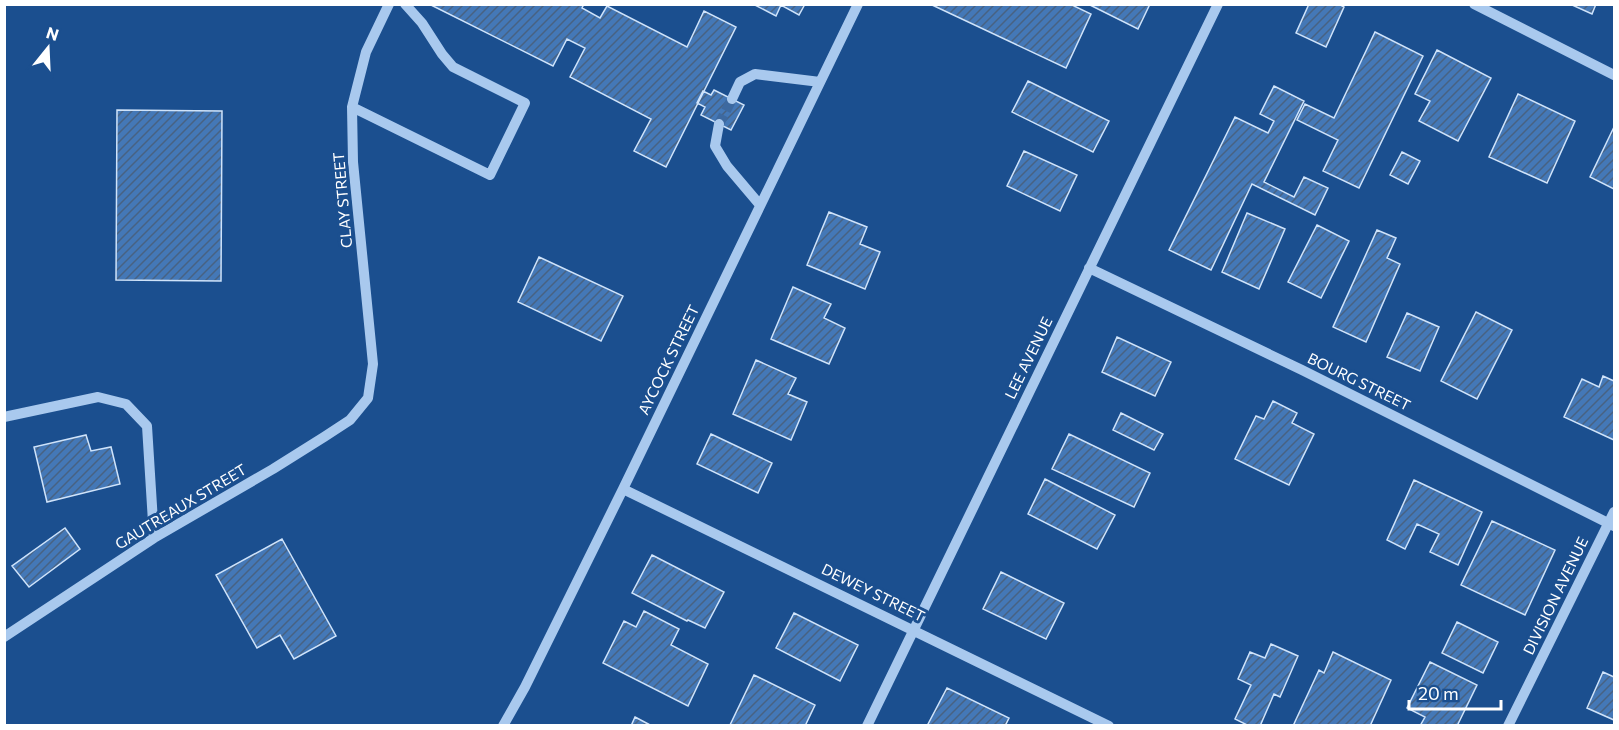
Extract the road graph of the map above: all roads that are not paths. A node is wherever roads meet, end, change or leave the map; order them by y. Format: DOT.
graph roads {
  1 [pos="388,4"];
  2 [pos="405,4"];
  3 [pos="858,4"];
  4 [pos="1218,4"];
  5 [pos="1473,4"];
  6 [pos="1614,75"];
  7 [pos="820,82"];
  8 [pos="732,99"];
  9 [pos="352,107"];
  10 [pos="719,124"];
  11 [pos="760,205"];
  12 [pos="1089,268"];
  13 [pos="368,398"];
  14 [pos="4,417"];
  15 [pos="623,489"];
  16 [pos="1614,512"];
  17 [pos="1612,524"];
  18 [pos="154,538"];
  19 [pos="914,630"];
  20 [pos="4,637"];
  21 [pos="503,726"];
  22 [pos="867,726"];
  23 [pos="1110,726"];
  24 [pos="1508,726"];
  1 -- 9 [label="street, CLAY STREET"];
  2 -- 9 [label="street"];
  3 -- 7 [label="street, AYCOCK STREET"];
  4 -- 12 [label="street, LEE AVENUE"];
  5 -- 6 [label="street"];
  7 -- 8 [label="street"];
  7 -- 11 [label="street, AYCOCK STREET"];
  9 -- 13 [label="street, CLAY STREET"];
  10 -- 11 [label="street"];
  11 -- 15 [label="street, AYCOCK STREET"];
  12 -- 17 [label="street, BOURG STREET"];
  12 -- 19 [label="street, LEE AVENUE"];
  13 -- 18 [label="street, GAUTREAUX STREET"];
  14 -- 18 [label="street"];
  15 -- 19 [label="street, DEWEY STREET"];
  15 -- 21 [label="street, AYCOCK STREET"];
  16 -- 17 [label="street, DIVISION AVENUE"];
  17 -- 24 [label="street, DIVISION AVENUE"];
  18 -- 20 [label="street, GAUTREAUX STREET"];
  19 -- 22 [label="street, LEE AVENUE"];
  19 -- 23 [label="street, DEWEY STREET"];
}
